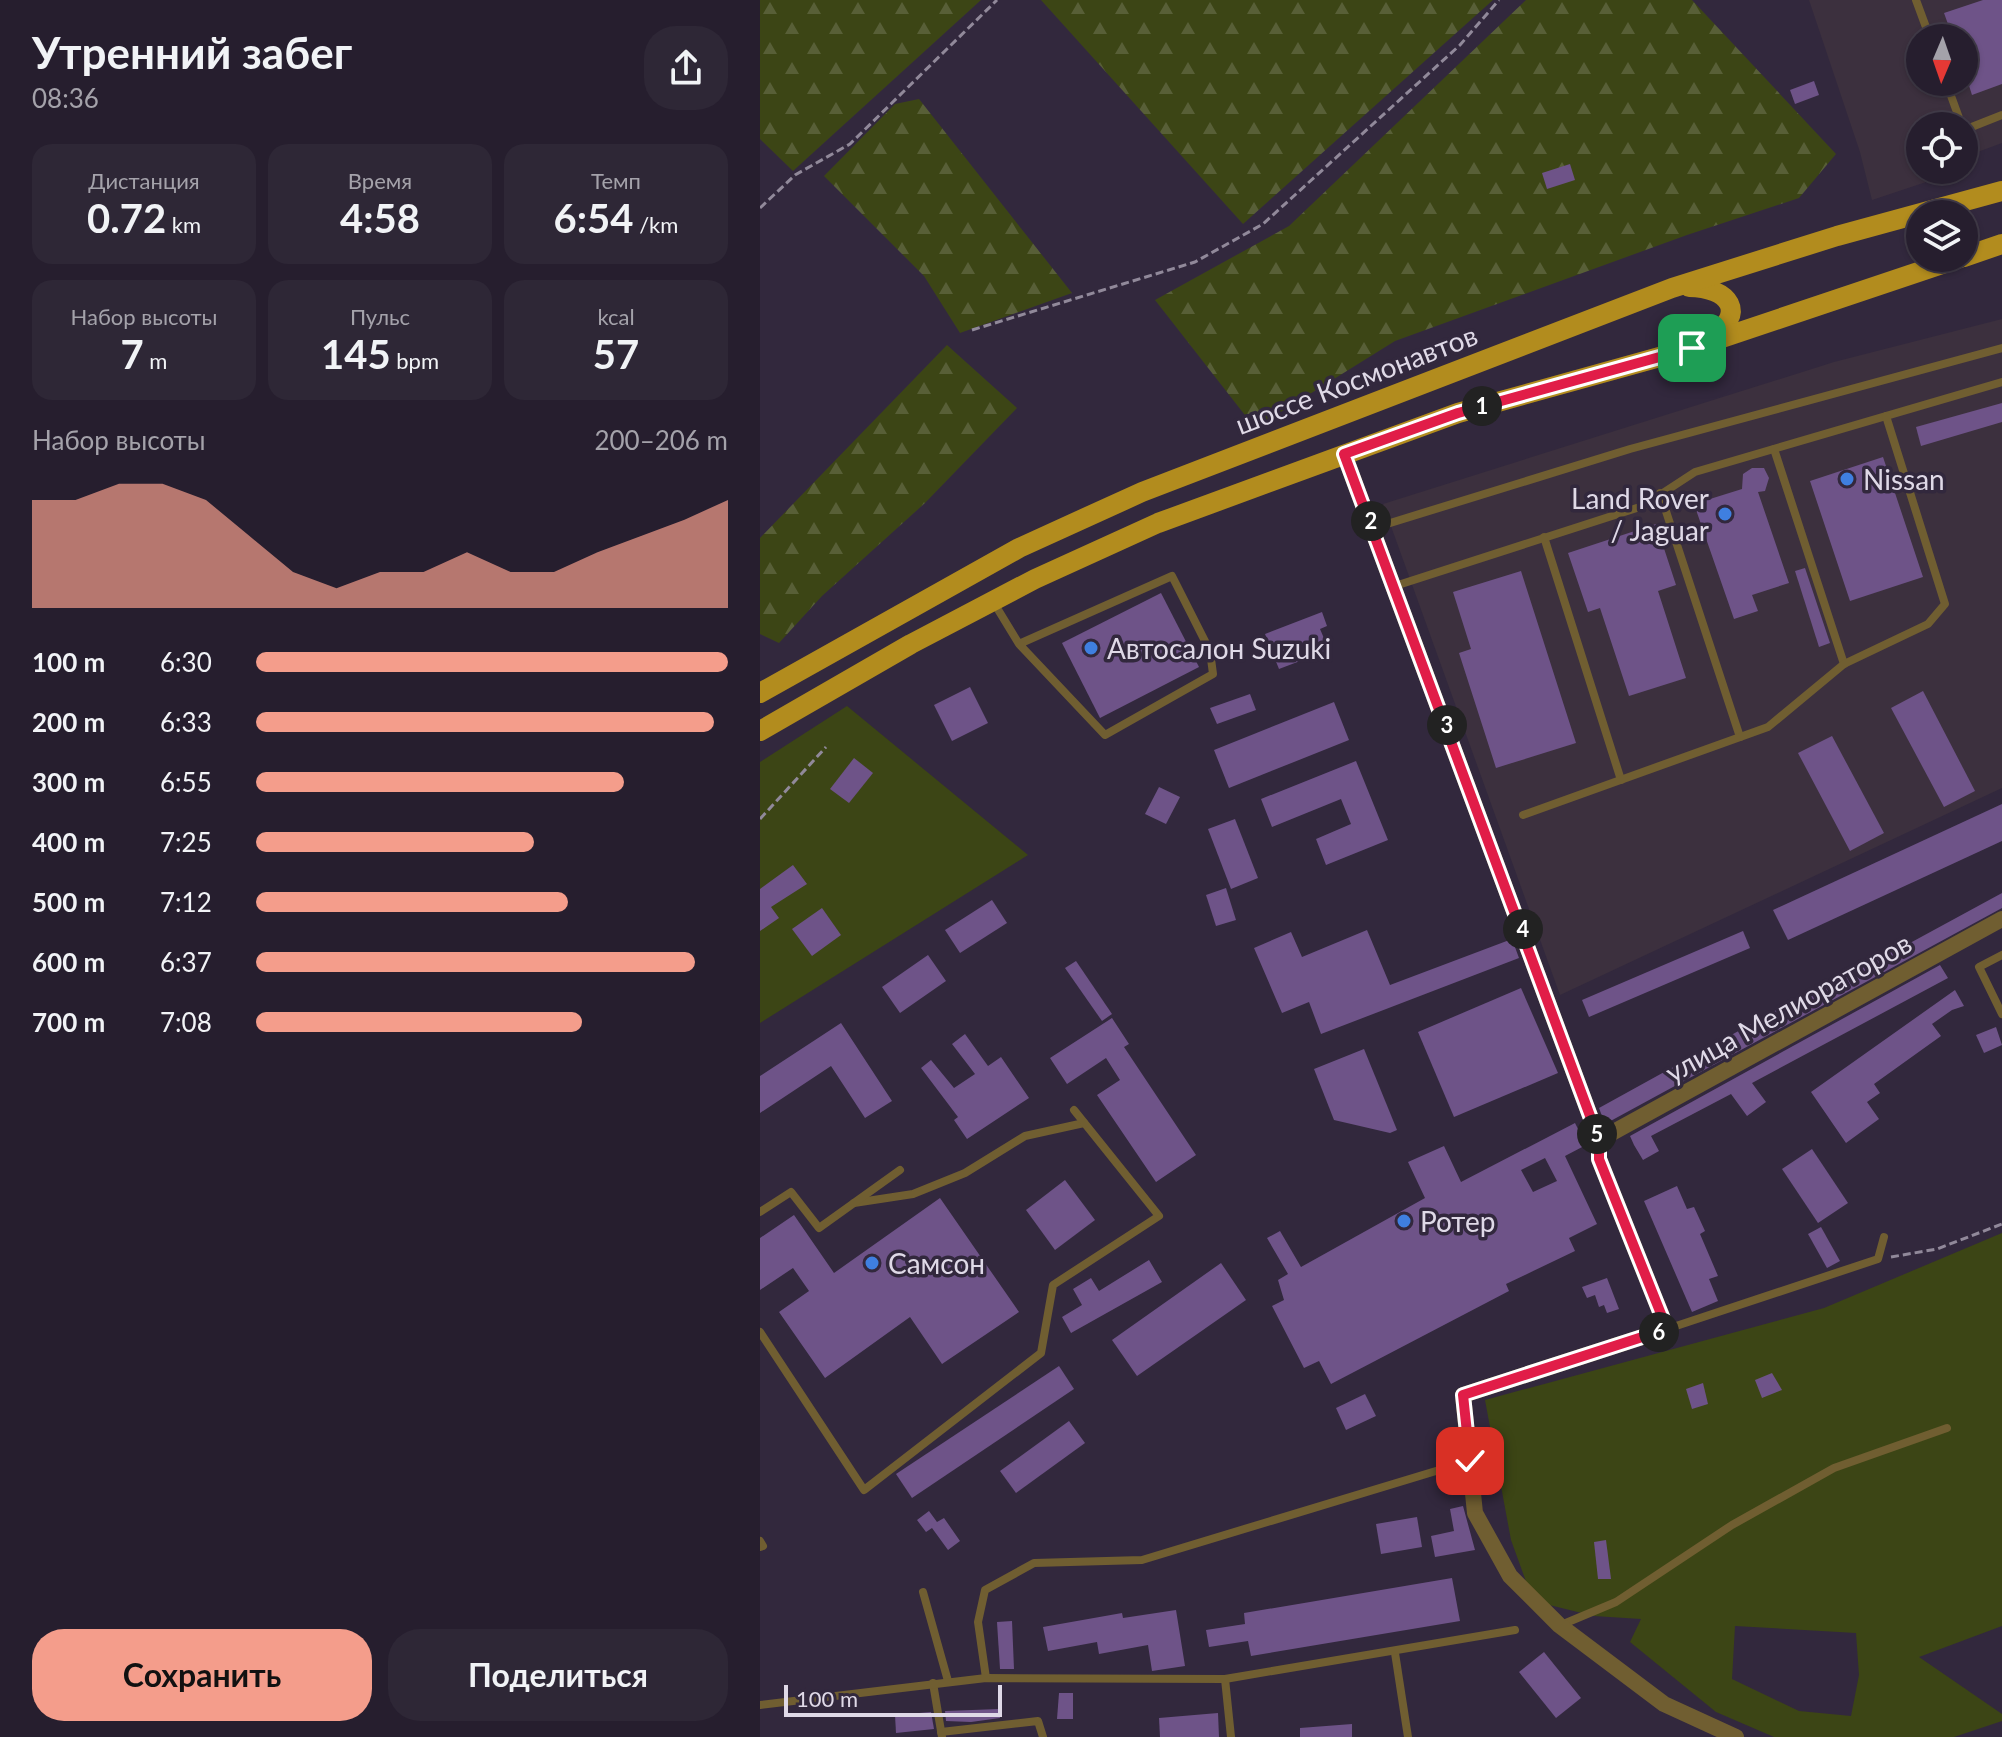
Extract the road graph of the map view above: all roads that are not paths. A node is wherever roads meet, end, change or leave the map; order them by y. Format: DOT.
graph roads {
  1 [pos="1916,0"];
  2 [pos="1925,24"];
  3 [pos="2002,115"];
  4 [pos="1978,123"];
  5 [pos="2002,191"];
  6 [pos="2002,245"];
  7 [pos="1978,252"];
  8 [pos="1917,272"];
  9 [pos="1672,288"];
  10 [pos="1692,348"];
  11 [pos="2002,348"];
  12 [pos="2002,382"];
  13 [pos="1886,416"];
  14 [pos="1774,449"];
  15 [pos="1344,454"];
  16 [pos="1660,493"];
  17 [pos="1374,528"];
  18 [pos="1544,537"];
  19 [pos="1395,586"];
  20 [pos="993,601"];
  21 [pos="1019,644"];
  22 [pos="1844,664"];
  23 [pos="760,693"];
  24 [pos="760,731"];
  25 [pos="1740,737"];
  26 [pos="1621,780"];
  27 [pos="1523,815"];
  28 [pos="2002,919"];
  29 [pos="2002,955"];
  30 [pos="2002,1014"];
  31 [pos="1074,1110"];
  32 [pos="1084,1123"];
  33 [pos="1599,1140"];
  34 [pos="900,1170"];
  35 [pos="854,1203"];
  36 [pos="760,1212"];
  37 [pos="1884,1237"];
  38 [pos="1667,1329"];
  39 [pos="760,1332"];
  40 [pos="1947,1428"];
  41 [pos="1470,1461"];
  42 [pos="923,1592"];
  43 [pos="1559,1625"];
  44 [pos="1515,1630"];
  45 [pos="1395,1653"];
  46 [pos="986,1678"];
  47 [pos="1225,1679"];
  48 [pos="948,1681"];
  49 [pos="933,1683"];
  50 [pos="760,1705"];
  51 [pos="941,1735"];
  52 [pos="1043,1737"];
  53 [pos="1231,1737"];
  54 [pos="1408,1737"];
  55 [pos="1736,1737"];
  1 -- 2 [label="lane"];
  3 -- 4 [label="lane"];
  5 -- 9 [label="main road, шоссе Космонавтов"];
  6 -- 7 [label="main road"];
  8 -- 10 [label="main road"];
  9 -- 10 [label="main road"];
  9 -- 23 [label="main road, шоссе Космонавтов"];
  10 -- 15 [label="main road"];
  11 -- 17 [label="lane"];
  12 -- 13 [label="lane"];
  13 -- 14 [label="lane"];
  13 -- 22 [label="lane"];
  14 -- 16 [label="lane"];
  14 -- 22 [label="lane"];
  15 -- 17 [label="street"];
  15 -- 20 [label="main road"];
  16 -- 18 [label="lane"];
  16 -- 25 [label="lane"];
  17 -- 19 [label="street"];
  18 -- 19 [label="lane"];
  18 -- 26 [label="lane"];
  19 -- 33 [label="street"];
  20 -- 21 [label="lane"];
  20 -- 24 [label="main road"];
  21 -- 21 [label="lane"];
  22 -- 25 [label="lane"];
  25 -- 26 [label="lane"];
  26 -- 27 [label="lane"];
  28 -- 33 [label="street, улица Мелиораторов"];
  29 -- 30 [label="lane"];
  31 -- 32 [label="lane"];
  32 -- 35 [label="lane"];
  32 -- 39 [label="lane"];
  33 -- 38 [label="street"];
  34 -- 35 [label="lane"];
  35 -- 36 [label="lane"];
  37 -- 38 [label="lane"];
  38 -- 41 [label="street"];
  40 -- 43 [label="lane"];
  41 -- 43 [label="street"];
  41 -- 46 [label="lane"];
  42 -- 48 [label="lane"];
  43 -- 55 [label="street"];
  44 -- 45 [label="lane"];
  45 -- 47 [label="lane"];
  45 -- 54 [label="lane"];
  46 -- 47 [label="lane"];
  46 -- 48 [label="lane"];
  47 -- 53 [label="lane"];
  48 -- 49 [label="lane"];
  49 -- 50 [label="lane"];
  49 -- 51 [label="lane"];
  51 -- 52 [label="lane"];
}
